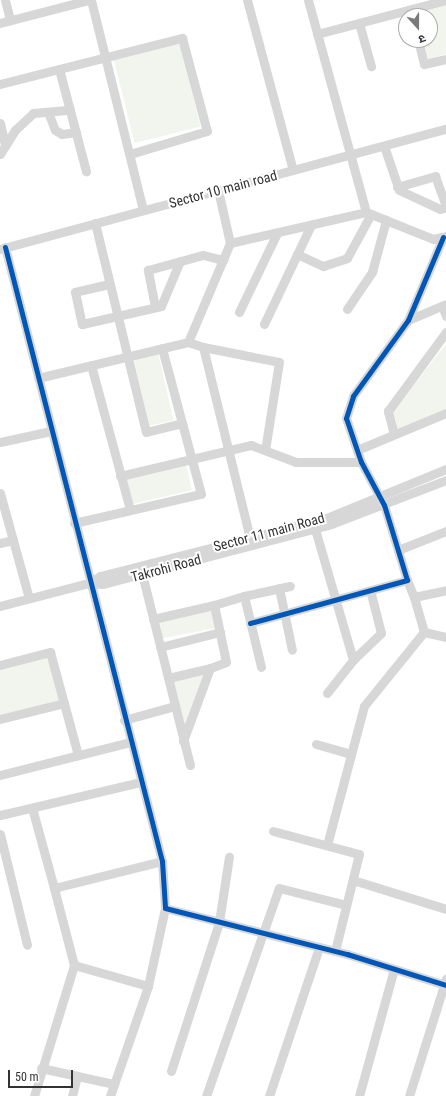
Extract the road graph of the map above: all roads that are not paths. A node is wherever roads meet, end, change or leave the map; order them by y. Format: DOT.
graph roads {
  1 [pos="5,0"];
  2 [pos="89,0"];
  3 [pos="247,0"];
  4 [pos="308,0"];
  5 [pos="446,0"];
  6 [pos="424,8"];
  7 [pos="398,16"];
  8 [pos="10,20"];
  9 [pos="0,23"];
  10 [pos="359,23"];
  11 [pos="318,34"];
  12 [pos="420,48"];
  13 [pos="106,56"];
  14 [pos="446,59"];
  15 [pos="371,66"];
  16 [pos="59,69"];
  17 [pos="0,84"];
  18 [pos="70,110"];
  19 [pos="48,112"];
  20 [pos="0,123"];
  21 [pos="446,129"];
  22 [pos="76,132"];
  23 [pos="5,145"];
  24 [pos="384,146"];
  25 [pos="0,154"];
  26 [pos="130,154"];
  27 [pos="352,155"];
  28 [pos="293,170"];
  29 [pos="86,171"];
  30 [pos="397,187"];
  31 [pos="218,190"];
  32 [pos="446,206"];
  33 [pos="143,210"];
  34 [pos="369,213"];
  35 [pos="386,220"];
  36 [pos="95,223"];
  37 [pos="311,225"];
  38 [pos="277,232"];
  39 [pos="445,236"];
  40 [pos="230,243"];
  41 [pos="2,248"];
  42 [pos="297,254"];
  43 [pos="223,260"];
  44 [pos="180,261"];
  45 [pos="109,284"];
  46 [pos="444,305"];
  47 [pos="155,307"];
  48 [pos="347,309"];
  49 [pos="239,312"];
  50 [pos="117,316"];
  51 [pos="446,316"];
  52 [pos="408,320"];
  53 [pos="264,324"];
  54 [pos="446,332"];
  55 [pos="188,342"];
  56 [pos="203,347"];
  57 [pos="162,348"];
  58 [pos="127,357"];
  59 [pos="91,366"];
  60 [pos="38,378"];
  61 [pos="446,413"];
  62 [pos="182,423"];
  63 [pos="51,431"];
  64 [pos="394,434"];
  65 [pos="0,442"];
  66 [pos="228,448"];
  67 [pos="265,450"];
  68 [pos="357,450"];
  69 [pos="191,458"];
  70 [pos="361,462"];
  71 [pos="446,469"];
  72 [pos="120,476"];
  73 [pos="446,480"];
  74 [pos="1,497"];
  75 [pos="377,498"];
  76 [pos="384,505"];
  77 [pos="130,510"];
  78 [pos="74,524"];
  79 [pos="315,529"];
  80 [pos="446,531"];
  81 [pos="13,540"];
  82 [pos="251,541"];
  83 [pos="0,543"];
  84 [pos="398,550"];
  85 [pos="142,574"];
  86 [pos="407,580"];
  87 [pos="89,583"];
  88 [pos="290,586"];
  89 [pos="279,588"];
  90 [pos="370,590"];
  91 [pos="446,590"];
  92 [pos="244,596"];
  93 [pos="414,597"];
  94 [pos="29,598"];
  95 [pos="336,599"];
  96 [pos="214,605"];
  97 [pos="0,606"];
  98 [pos="285,613"];
  99 [pos="153,619"];
  100 [pos="250,623"];
  101 [pos="220,632"];
  102 [pos="424,632"];
  103 [pos="446,637"];
  104 [pos="160,647"];
  105 [pos="292,650"];
  106 [pos="353,660"];
  107 [pos="0,665"];
  108 [pos="262,667"];
  109 [pos="210,668"];
  110 [pos="168,678"];
  111 [pos="327,693"];
  112 [pos="64,703"];
  113 [pos="175,706"];
  114 [pos="0,719"];
  115 [pos="124,720"];
  116 [pos="184,741"];
  117 [pos="130,742"];
  118 [pos="316,744"];
  119 [pos="351,754"];
  120 [pos="78,755"];
  121 [pos="190,765"];
  122 [pos="0,774"];
  123 [pos="140,782"];
  124 [pos="32,808"];
  125 [pos="0,815"];
  126 [pos="273,831"];
  127 [pos="0,834"];
  128 [pos="327,845"];
  129 [pos="229,857"];
  130 [pos="162,861"];
  131 [pos="353,880"];
  132 [pos="54,888"];
  133 [pos="346,905"];
  134 [pos="165,908"];
  135 [pos="446,909"];
  136 [pos="219,922"];
  137 [pos="264,933"];
  138 [pos="27,945"];
  139 [pos="319,947"];
  140 [pos="335,951"];
  141 [pos="74,965"];
  142 [pos="394,969"];
  143 [pos="445,983"];
  144 [pos="148,986"];
  145 [pos="41,1068"];
  146 [pos="172,1071"];
  147 [pos="77,1076"];
  148 [pos="114,1084"];
  149 [pos="34,1096"];
  150 [pos="72,1096"];
  151 [pos="110,1096"];
  152 [pos="206,1096"];
  153 [pos="269,1096"];
  154 [pos="359,1096"];
  155 [pos="408,1096"];
  1 -- 8 [label="street"];
  2 -- 8 [label="street"];
  2 -- 13 [label="street"];
  3 -- 28 [label="street"];
  4 -- 11 [label="street"];
  5 -- 6 [label="street"];
  7 -- 10 [label="street"];
  8 -- 9 [label="street"];
  10 -- 11 [label="street"];
  10 -- 15 [label="street"];
  11 -- 27 [label="street"];
  12 -- 14 [label="street"];
  13 -- 16 [label="street"];
  13 -- 26 [label="street"];
  13 -- 26 [label="street"];
  16 -- 17 [label="street"];
  16 -- 18 [label="street"];
  18 -- 19 [label="street"];
  18 -- 22 [label="street"];
  19 -- 22 [label="street"];
  19 -- 23 [label="street"];
  20 -- 23 [label="street"];
  21 -- 24 [label="street, Sector 10 main road"];
  22 -- 29 [label="street"];
  23 -- 25 [label="street"];
  24 -- 27 [label="street, Sector 10 main road"];
  24 -- 30 [label="street"];
  26 -- 33 [label="street"];
  27 -- 28 [label="street, Sector 10 main road"];
  27 -- 34 [label="street"];
  28 -- 31 [label="street, Sector 10 main road"];
  30 -- 32 [label="street"];
  30 -- 32 [label="street"];
  31 -- 33 [label="street, Sector 10 main road"];
  31 -- 40 [label="street"];
  33 -- 36 [label="street, Sector 10 main road"];
  34 -- 35 [label="street"];
  34 -- 37 [label="street"];
  34 -- 42 [label="street"];
  35 -- 39 [label="street"];
  35 -- 48 [label="street"];
  36 -- 41 [label="street, Sector 10 main road"];
  36 -- 45 [label="street"];
  37 -- 38 [label="street"];
  37 -- 42 [label="street"];
  38 -- 40 [label="street"];
  38 -- 49 [label="street"];
  39 -- 52 [label="street"];
  40 -- 43 [label="street"];
  41 -- 60 [label="street"];
  42 -- 53 [label="street"];
  43 -- 44 [label="street"];
  43 -- 55 [label="street"];
  44 -- 47 [label="street"];
  44 -- 47 [label="street"];
  45 -- 50 [label="street"];
  45 -- 50 [label="street"];
  46 -- 51 [label="street"];
  46 -- 52 [label="street"];
  47 -- 50 [label="street"];
  50 -- 58 [label="street"];
  52 -- 68 [label="street"];
  54 -- 64 [label="street"];
  55 -- 56 [label="street"];
  55 -- 57 [label="street"];
  56 -- 66 [label="street"];
  56 -- 67 [label="street"];
  57 -- 58 [label="street"];
  57 -- 62 [label="street"];
  58 -- 59 [label="street"];
  58 -- 62 [label="street"];
  59 -- 60 [label="street"];
  59 -- 72 [label="street"];
  60 -- 63 [label="street"];
  61 -- 64 [label="street"];
  62 -- 69 [label="street"];
  63 -- 65 [label="street"];
  63 -- 78 [label="street"];
  64 -- 68 [label="street"];
  66 -- 67 [label="street"];
  66 -- 69 [label="street"];
  66 -- 82 [label="street"];
  67 -- 70 [label="street"];
  68 -- 70 [label="street"];
  69 -- 72 [label="street"];
  69 -- 77 [label="street"];
  70 -- 75 [label="street"];
  71 -- 75 [label="street, Sector 11 main Road"];
  72 -- 77 [label="street"];
  73 -- 76 [label="street, Takrohi Road"];
  74 -- 81 [label="street"];
  75 -- 76 [label="street"];
  75 -- 82 [label="street, Sector 11 main Road"];
  76 -- 79 [label="street, Takrohi Road"];
  76 -- 84 [label="street"];
  77 -- 78 [label="street"];
  78 -- 87 [label="street"];
  79 -- 82 [label="street, Takrohi Road"];
  79 -- 95 [label="street"];
  80 -- 84 [label="street"];
  81 -- 83 [label="street"];
  81 -- 94 [label="street"];
  82 -- 85 [label="street, Takrohi Road"];
  82 -- 87 [label="street, Sector 11 main Road"];
  84 -- 86 [label="street"];
  85 -- 87 [label="street, Takrohi Road"];
  85 -- 99 [label="street"];
  86 -- 90 [label="street"];
  86 -- 93 [label="street"];
  87 -- 94 [label="street"];
  87 -- 115 [label="street"];
  88 -- 89 [label="street"];
  89 -- 92 [label="street"];
  89 -- 98 [label="street"];
  90 -- 95 [label="street"];
  90 -- 106 [label="street"];
  91 -- 93 [label="street"];
  92 -- 96 [label="street"];
  92 -- 100 [label="street"];
  93 -- 102 [label="street"];
  94 -- 97 [label="street"];
  95 -- 98 [label="street"];
  95 -- 106 [label="street"];
  96 -- 99 [label="street"];
  96 -- 101 [label="street"];
  98 -- 100 [label="street"];
  98 -- 105 [label="street"];
  99 -- 104 [label="street"];
  100 -- 108 [label="street"];
  101 -- 104 [label="street"];
  101 -- 109 [label="street"];
  102 -- 103 [label="street"];
  102 -- 119 [label="street"];
  104 -- 110 [label="street"];
  106 -- 111 [label="street"];
  107 -- 112 [label="street"];
  109 -- 110 [label="street"];
  109 -- 116 [label="street"];
  110 -- 113 [label="street"];
  112 -- 114 [label="street"];
  112 -- 120 [label="street"];
  113 -- 115 [label="street"];
  113 -- 116 [label="street"];
  115 -- 117 [label="street"];
  116 -- 121 [label="street"];
  117 -- 120 [label="street"];
  117 -- 123 [label="street"];
  118 -- 119 [label="street"];
  119 -- 128 [label="street"];
  120 -- 122 [label="street"];
  123 -- 124 [label="street"];
  123 -- 130 [label="street"];
  124 -- 125 [label="street"];
  124 -- 132 [label="street"];
  126 -- 128 [label="street"];
  127 -- 138 [label="street"];
  128 -- 131 [label="street"];
  129 -- 136 [label="street"];
  130 -- 132 [label="street"];
  130 -- 134 [label="street"];
  131 -- 133 [label="street"];
  131 -- 135 [label="street"];
  132 -- 141 [label="street"];
  133 -- 137 [label="street"];
  133 -- 140 [label="street"];
  134 -- 136 [label="street"];
  134 -- 144 [label="street"];
  136 -- 137 [label="street"];
  136 -- 146 [label="street"];
  137 -- 139 [label="street"];
  137 -- 152 [label="street"];
  139 -- 140 [label="street"];
  139 -- 153 [label="street"];
  140 -- 142 [label="street"];
  141 -- 144 [label="street"];
  141 -- 145 [label="street"];
  142 -- 143 [label="street"];
  142 -- 154 [label="street"];
  143 -- 155 [label="street"];
  144 -- 148 [label="street"];
  145 -- 147 [label="street"];
  145 -- 149 [label="street"];
  147 -- 148 [label="street"];
  147 -- 150 [label="street"];
  148 -- 151 [label="street"];
}
